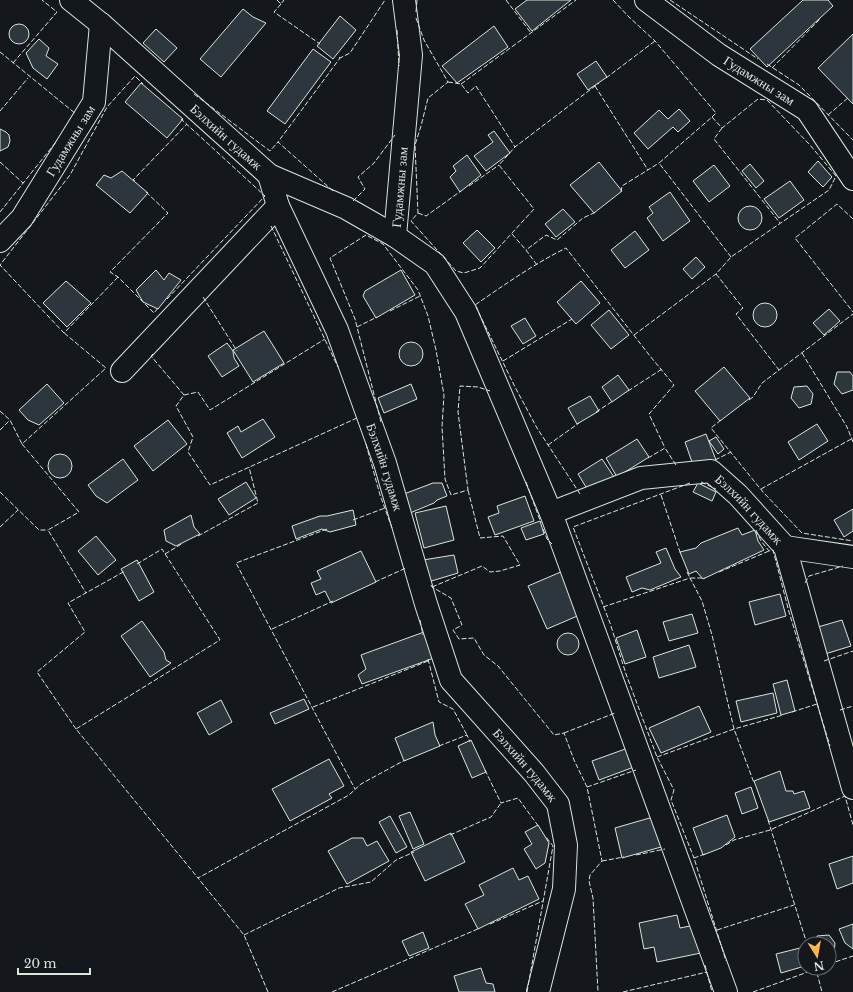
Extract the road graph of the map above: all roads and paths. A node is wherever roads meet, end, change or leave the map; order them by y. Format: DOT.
graph roads {
  1 [pos="71,0"];
  2 [pos="404,0"];
  3 [pos="646,0"];
  4 [pos="101,24"];
  5 [pos="269,175"];
  6 [pos="853,179"];
  7 [pos="278,206"];
  8 [pos="395,236"];
  9 [pos="0,242"];
  10 [pos="122,371"];
  11 [pos="551,513"];
  12 [pos="785,547"];
  13 [pos="853,557"];
  14 [pos="853,788"];
  15 [pos="538,992"];
  16 [pos="726,992"];
  1 -- 4 [label="street, Бэлхийн гудамж"];
  2 -- 8 [label="street, Гудамжны зам"];
  3 -- 6 [label="street, Гудамжны зам"];
  4 -- 5 [label="street, Бэлхийн гудамж"];
  4 -- 9 [label="street, Гудамжны зам"];
  5 -- 7 [label="street, Бэлхийн гудамж"];
  5 -- 8 [label="street, Гудамжны зам"];
  7 -- 10 [label="street"];
  7 -- 15 [label="street, Бэлхийн гудамж"];
  8 -- 11 [label="street"];
  11 -- 12 [label="street, Бэлхийн гудамж"];
  11 -- 16 [label="street"];
  12 -- 13 [label="street, Бэлхийн гудамж"];
  12 -- 14 [label="street, Бэлхийн гудамж"];
}
